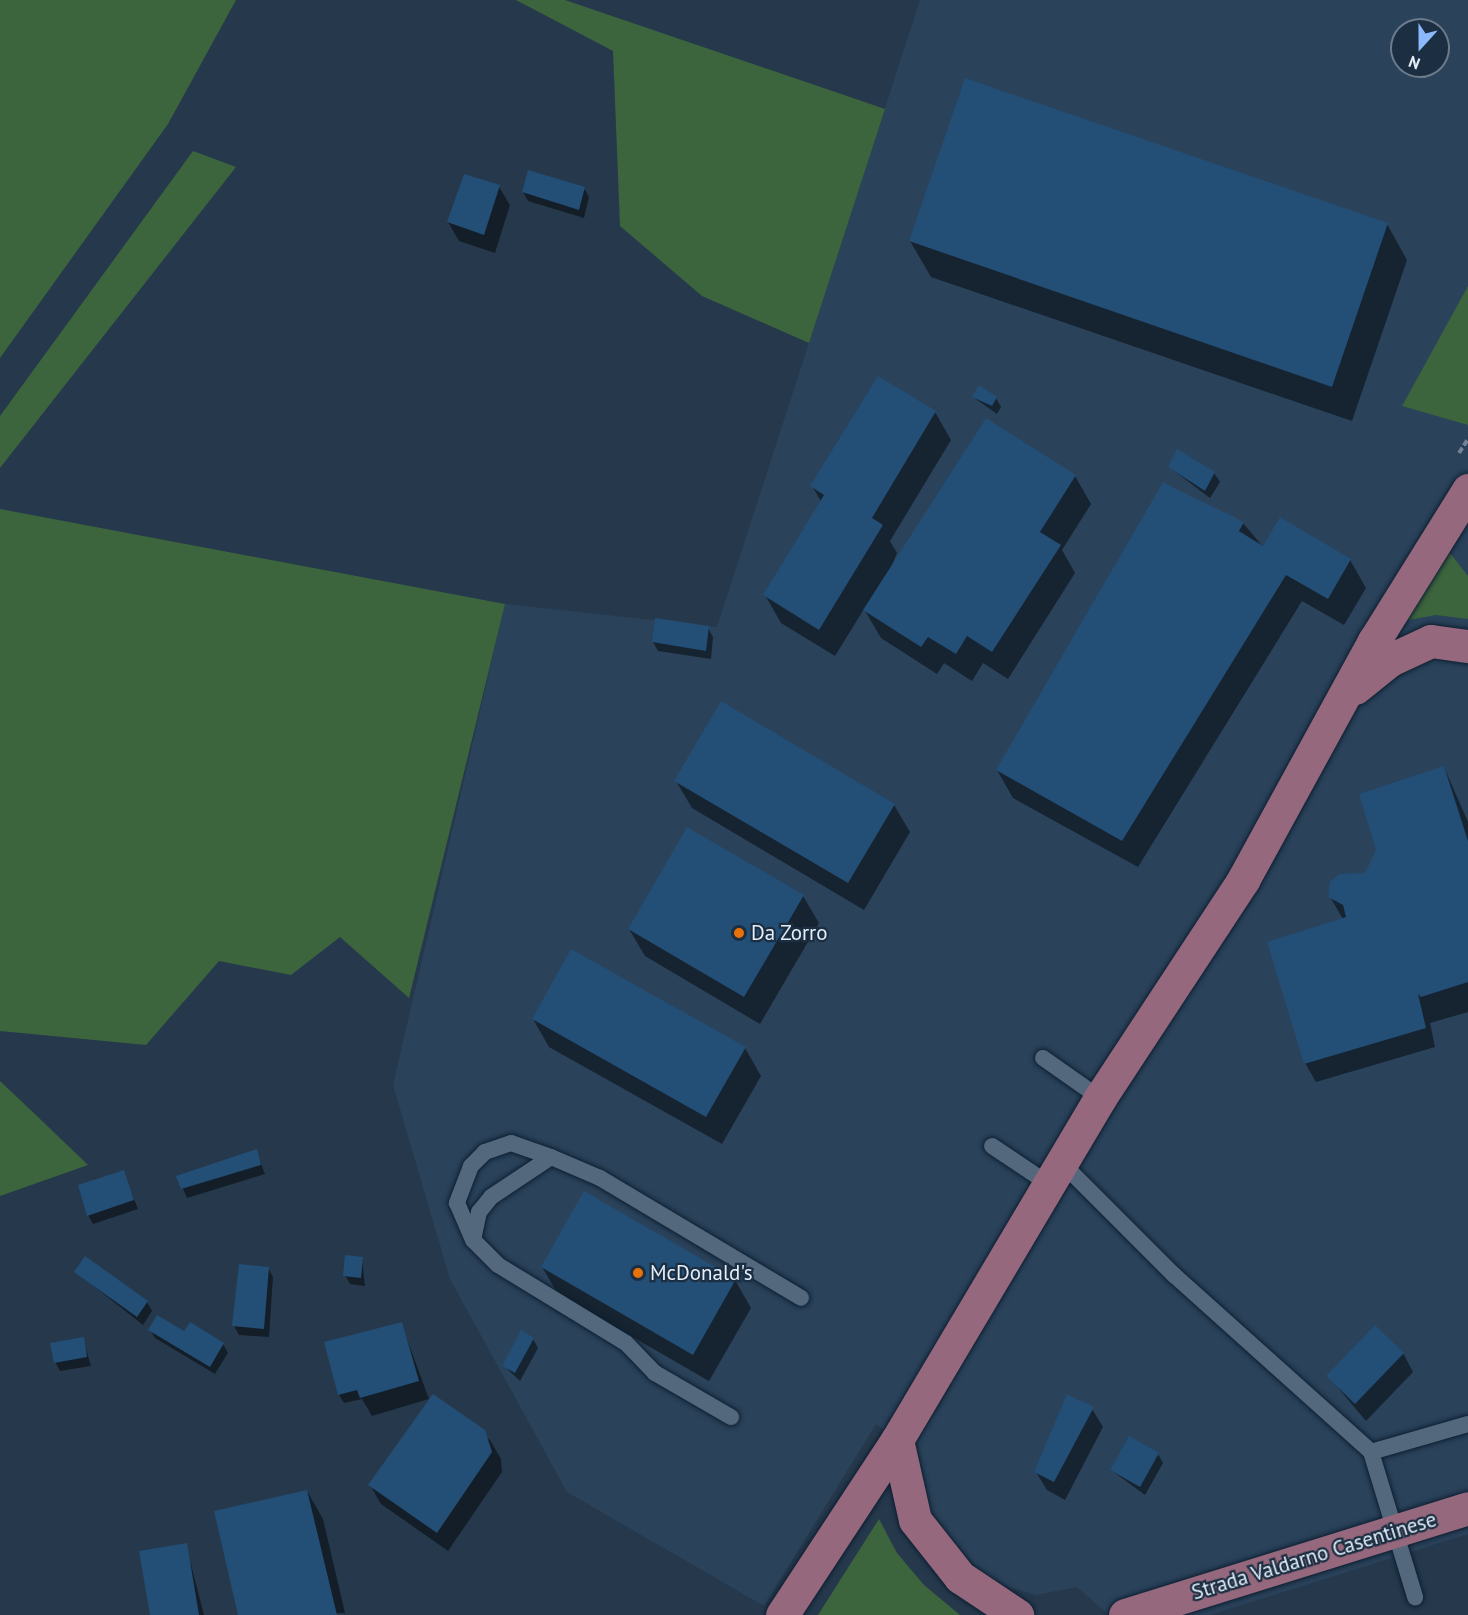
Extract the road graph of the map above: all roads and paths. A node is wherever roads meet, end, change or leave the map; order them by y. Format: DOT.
graph roads {
  1 [pos="1468,490"];
  2 [pos="1468,646"];
  3 [pos="1347,694"];
  4 [pos="1043,1058"];
  5 [pos="1100,1098"];
  6 [pos="992,1146"];
  7 [pos="551,1157"];
  8 [pos="1055,1173"];
  9 [pos="473,1240"];
  10 [pos="801,1298"];
  11 [pos="731,1417"];
  12 [pos="1468,1424"];
  13 [pos="897,1440"];
  14 [pos="1371,1452"];
  15 [pos="1468,1508"];
  16 [pos="1395,1529"];
  17 [pos="1415,1597"];
  18 [pos="782,1615"];
  19 [pos="1017,1615"];
  20 [pos="1125,1615"];
  1 -- 3 [label="main road"];
  2 -- 3 [label="main road"];
  3 -- 5 [label="main road"];
  4 -- 5 [label="lane"];
  5 -- 8 [label="main road"];
  6 -- 8 [label="lane"];
  7 -- 9 [label="lane"];
  7 -- 9 [label="lane"];
  7 -- 10 [label="lane"];
  8 -- 13 [label="main road"];
  8 -- 14 [label="lane"];
  9 -- 11 [label="lane"];
  12 -- 14 [label="lane"];
  13 -- 18 [label="main road"];
  13 -- 19 [label="main road"];
  14 -- 16 [label="lane"];
  15 -- 16 [label="main road, Strada Valdarno Casentinese"];
  16 -- 17 [label="lane"];
  16 -- 20 [label="main road, Strada Valdarno Casentinese"];
}
